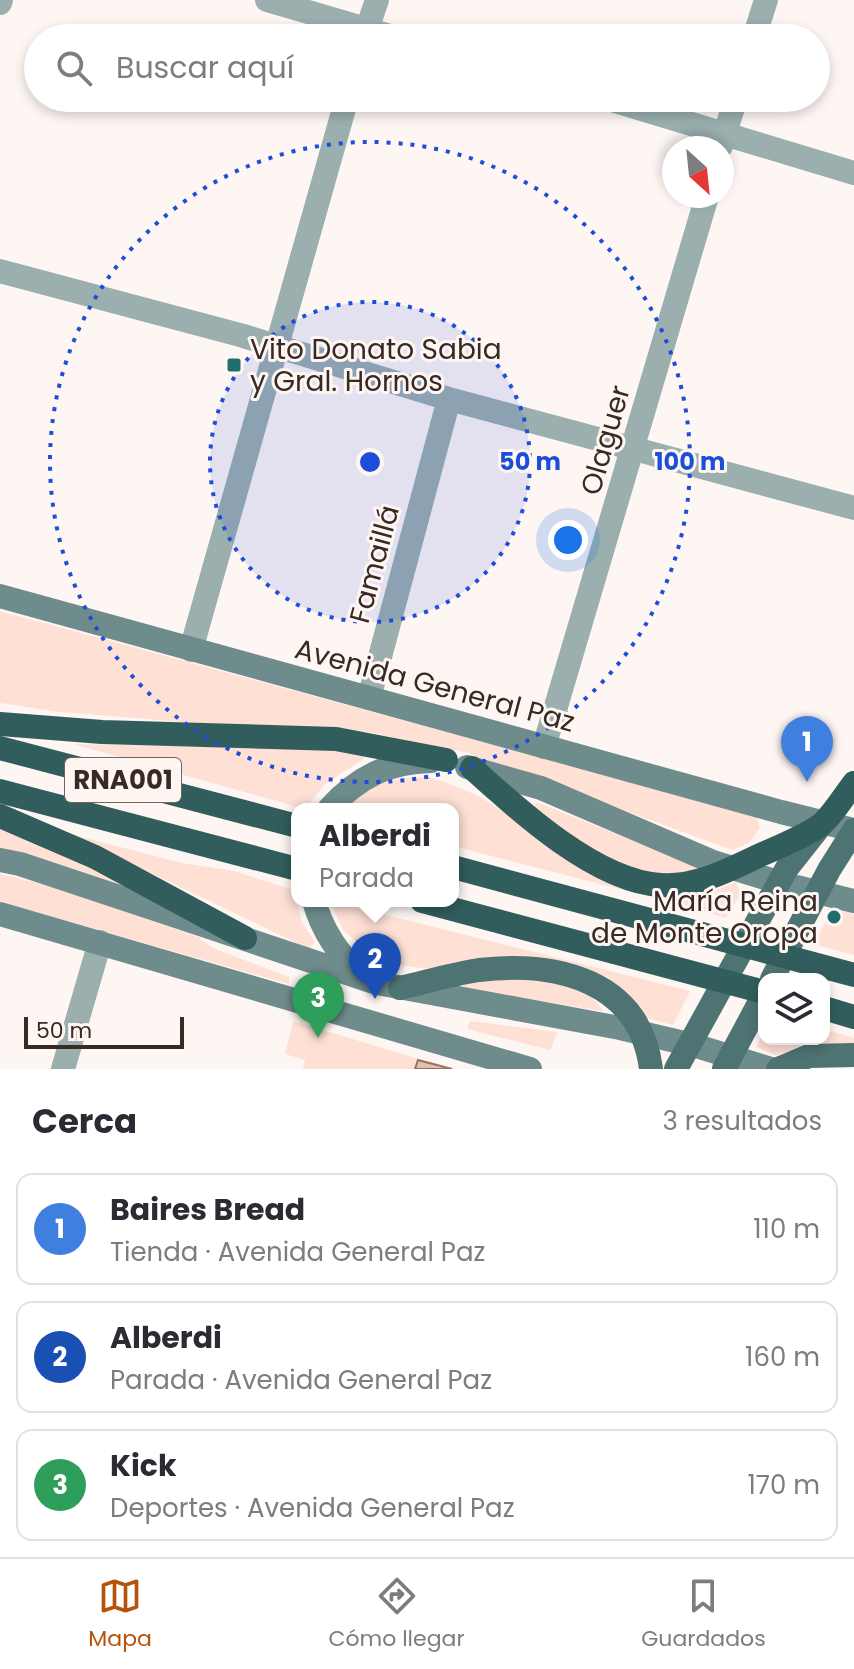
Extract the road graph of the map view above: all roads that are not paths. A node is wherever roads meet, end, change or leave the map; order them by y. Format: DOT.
graph roads {
  1 [pos="267,0"];
  2 [pos="377,0"];
  3 [pos="766,0"];
  4 [pos="337,24"];
  5 [pos="369,24"];
  6 [pos="758,24"];
  7 [pos="343,112"];
  8 [pos="644,112"];
  9 [pos="731,112"];
  10 [pos="711,136"];
  11 [pos="723,136"];
  12 [pos="734,143"];
  13 [pos="854,173"];
  14 [pos="704,208"];
  15 [pos="0,271"];
  16 [pos="277,346"];
  17 [pos="449,399"];
  18 [pos="634,448"];
  19 [pos="854,508"];
  20 [pos="0,596"];
  21 [pos="191,650"];
  22 [pos="369,698"];
  23 [pos="0,724"];
  24 [pos="544,747"];
  25 [pos="0,748"];
  26 [pos="446,760"];
  27 [pos="472,768"];
  28 [pos="854,783"];
  29 [pos="0,791"];
  30 [pos="334,803"];
  31 [pos="0,816"];
  32 [pos="291,824"];
  33 [pos="823,824"];
  34 [pos="854,830"];
  35 [pos="0,860"];
  36 [pos="291,867"];
  37 [pos="459,869"];
  38 [pos="854,901"];
  39 [pos="316,907"];
  40 [pos="445,907"];
  41 [pos="0,914"];
  42 [pos="245,938"];
  43 [pos="100,942"];
  44 [pos="775,973"];
  45 [pos="849,974"];
  46 [pos="363,979"];
  47 [pos="400,988"];
  48 [pos="758,991"];
  49 [pos="758,1004"];
  50 [pos="830,1010"];
  51 [pos="854,1017"];
  52 [pos="854,1055"];
  53 [pos="63,1069"];
  54 [pos="530,1069"];
  55 [pos="651,1069"];
  56 [pos="676,1069"];
  57 [pos="724,1069"];
  58 [pos="771,1069"];
  59 [pos="778,1069"];
  1 -- 4 [label="street"];
  2 -- 5 [label="street"];
  3 -- 6 [label="street"];
  7 -- 16 [label="street"];
  8 -- 10 [label="street"];
  9 -- 11 [label="street"];
  12 -- 13 [label="street"];
  14 -- 18 [label="street, Olaguer"];
  15 -- 16 [label="street"];
  16 -- 17 [label="street"];
  16 -- 21 [label="street"];
  17 -- 18 [label="street"];
  17 -- 22 [label="street, Famaillá"];
  18 -- 19 [label="street"];
  18 -- 24 [label="street, Olaguer"];
  20 -- 21 [label="main road, Avenida General Paz"];
  21 -- 22 [label="main road, Avenida General Paz"];
  22 -- 24 [label="main road, Avenida General Paz"];
  23 -- 26 [label="highway"];
  24 -- 33 [label="main road, Avenida General Paz"];
  25 -- 32 [label="highway, RNA001"];
  26 -- 27 [label="main road"];
  26 -- 30 [label="main road"];
  27 -- 33 [label="highway"];
  27 -- 38 [label="main road"];
  28 -- 33 [label="highway"];
  29 -- 36 [label="highway, RNA001"];
  31 -- 42 [label="highway"];
  33 -- 34 [label="main road, Avenida General Paz"];
  33 -- 56 [label="main road"];
  34 -- 44 [label="main road"];
  35 -- 42 [label="main road"];
  37 -- 45 [label="highway"];
  39 -- 46 [label="main road"];
  40 -- 48 [label="highway"];
  41 -- 43 [label="main road"];
  42 -- 46 [label="main road"];
  43 -- 53 [label="street"];
  43 -- 54 [label="main road"];
  46 -- 47 [label="main road"];
  47 -- 55 [label="main road"];
  47 -- 58 [label="main road"];
  49 -- 57 [label="main road"];
  50 -- 51 [label="highway"];
  52 -- 59 [label="main road"];
}
